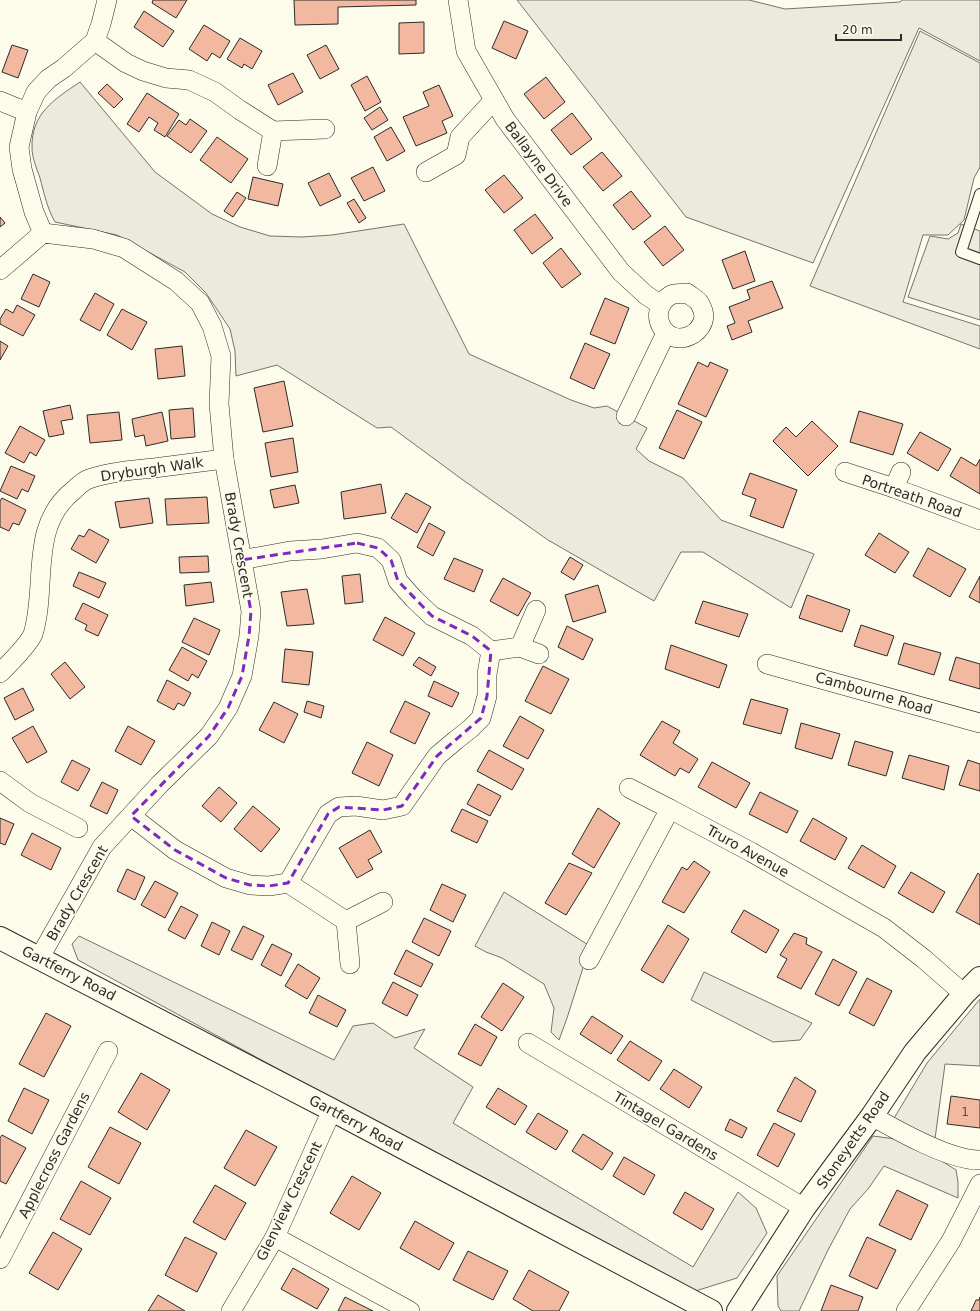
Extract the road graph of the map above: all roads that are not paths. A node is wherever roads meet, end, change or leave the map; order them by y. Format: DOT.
graph roads {
  1 [pos="107,0"];
  2 [pos="458,0"];
  3 [pos="94,41"];
  4 [pos="494,100"];
  5 [pos="0,101"];
  6 [pos="27,112"];
  7 [pos="325,129"];
  8 [pos="274,131"];
  9 [pos="267,166"];
  10 [pos="426,172"];
  11 [pos="980,194"];
  12 [pos="43,233"];
  13 [pos="980,259"];
  14 [pos="0,270"];
  15 [pos="661,305"];
  16 [pos="666,333"];
  17 [pos="626,416"];
  18 [pos="224,459"];
  19 [pos="845,472"];
  20 [pos="980,520"];
  21 [pos="241,560"];
  22 [pos="536,610"];
  23 [pos="520,646"];
  24 [pos="490,651"];
  25 [pos="539,654"];
  26 [pos="767,664"];
  27 [pos="0,673"];
  28 [pos="980,723"];
  29 [pos="0,781"];
  30 [pos="630,788"];
  31 [pos="670,809"];
  32 [pos="131,816"];
  33 [pos="78,828"];
  34 [pos="288,883"];
  35 [pos="383,902"];
  36 [pos="346,922"];
  37 [pos="0,938"];
  38 [pos="40,957"];
  39 [pos="589,960"];
  40 [pos="350,964"];
  41 [pos="980,978"];
  42 [pos="964,994"];
  43 [pos="528,1043"];
  44 [pos="108,1051"];
  45 [pos="332,1110"];
  46 [pos="872,1116"];
  47 [pos="980,1160"];
  48 [pos="980,1184"];
  49 [pos="804,1208"];
  50 [pos="274,1237"];
  51 [pos="0,1259"];
  52 [pos="231,1311"];
  53 [pos="410,1311"];
  54 [pos="711,1311"];
  55 [pos="738,1311"];
  56 [pos="906,1311"];
  1 -- 3 [label="street"];
  2 -- 4 [label="street, Ballayne Drive"];
  3 -- 6 [label="street"];
  3 -- 8 [label="street"];
  4 -- 10 [label="street"];
  4 -- 15 [label="street, Ballayne Drive"];
  5 -- 6 [label="street"];
  6 -- 12 [label="street"];
  7 -- 8 [label="street"];
  8 -- 9 [label="street"];
  11 -- 13 [label="lane"];
  12 -- 14 [label="street"];
  12 -- 18 [label="street, Brady Crescent"];
  15 -- 16 [label="street"];
  15 -- 16 [label="street"];
  16 -- 17 [label="street"];
  18 -- 21 [label="street, Brady Crescent"];
  18 -- 27 [label="street, Dryburgh Walk"];
  19 -- 20 [label="street, Portreath Road"];
  21 -- 24 [label="street"];
  21 -- 32 [label="street, Brady Crescent"];
  22 -- 23 [label="street"];
  23 -- 24 [label="street"];
  23 -- 25 [label="street"];
  24 -- 34 [label="street"];
  26 -- 28 [label="street, Cambourne Road"];
  29 -- 33 [label="street"];
  30 -- 31 [label="street, Truro Avenue"];
  31 -- 39 [label="street"];
  31 -- 42 [label="street, Truro Avenue"];
  32 -- 34 [label="street"];
  32 -- 38 [label="street, Brady Crescent"];
  34 -- 36 [label="street"];
  35 -- 36 [label="street"];
  36 -- 40 [label="street"];
  37 -- 38 [label="street, Gartferry Road"];
  38 -- 45 [label="street, Gartferry Road"];
  41 -- 42 [label="street, Stoneyetts Road"];
  42 -- 46 [label="street, Stoneyetts Road"];
  43 -- 49 [label="street, Tintagel Gardens"];
  44 -- 51 [label="street, Applecross Gardens"];
  45 -- 50 [label="street, Glenview Crescent"];
  45 -- 54 [label="street, Gartferry Road"];
  46 -- 47 [label="street"];
  46 -- 49 [label="street, Stoneyetts Road"];
  48 -- 56 [label="street"];
  49 -- 55 [label="street, Stoneyetts Road"];
  50 -- 52 [label="street, Glenview Crescent"];
  50 -- 53 [label="street"];
}
